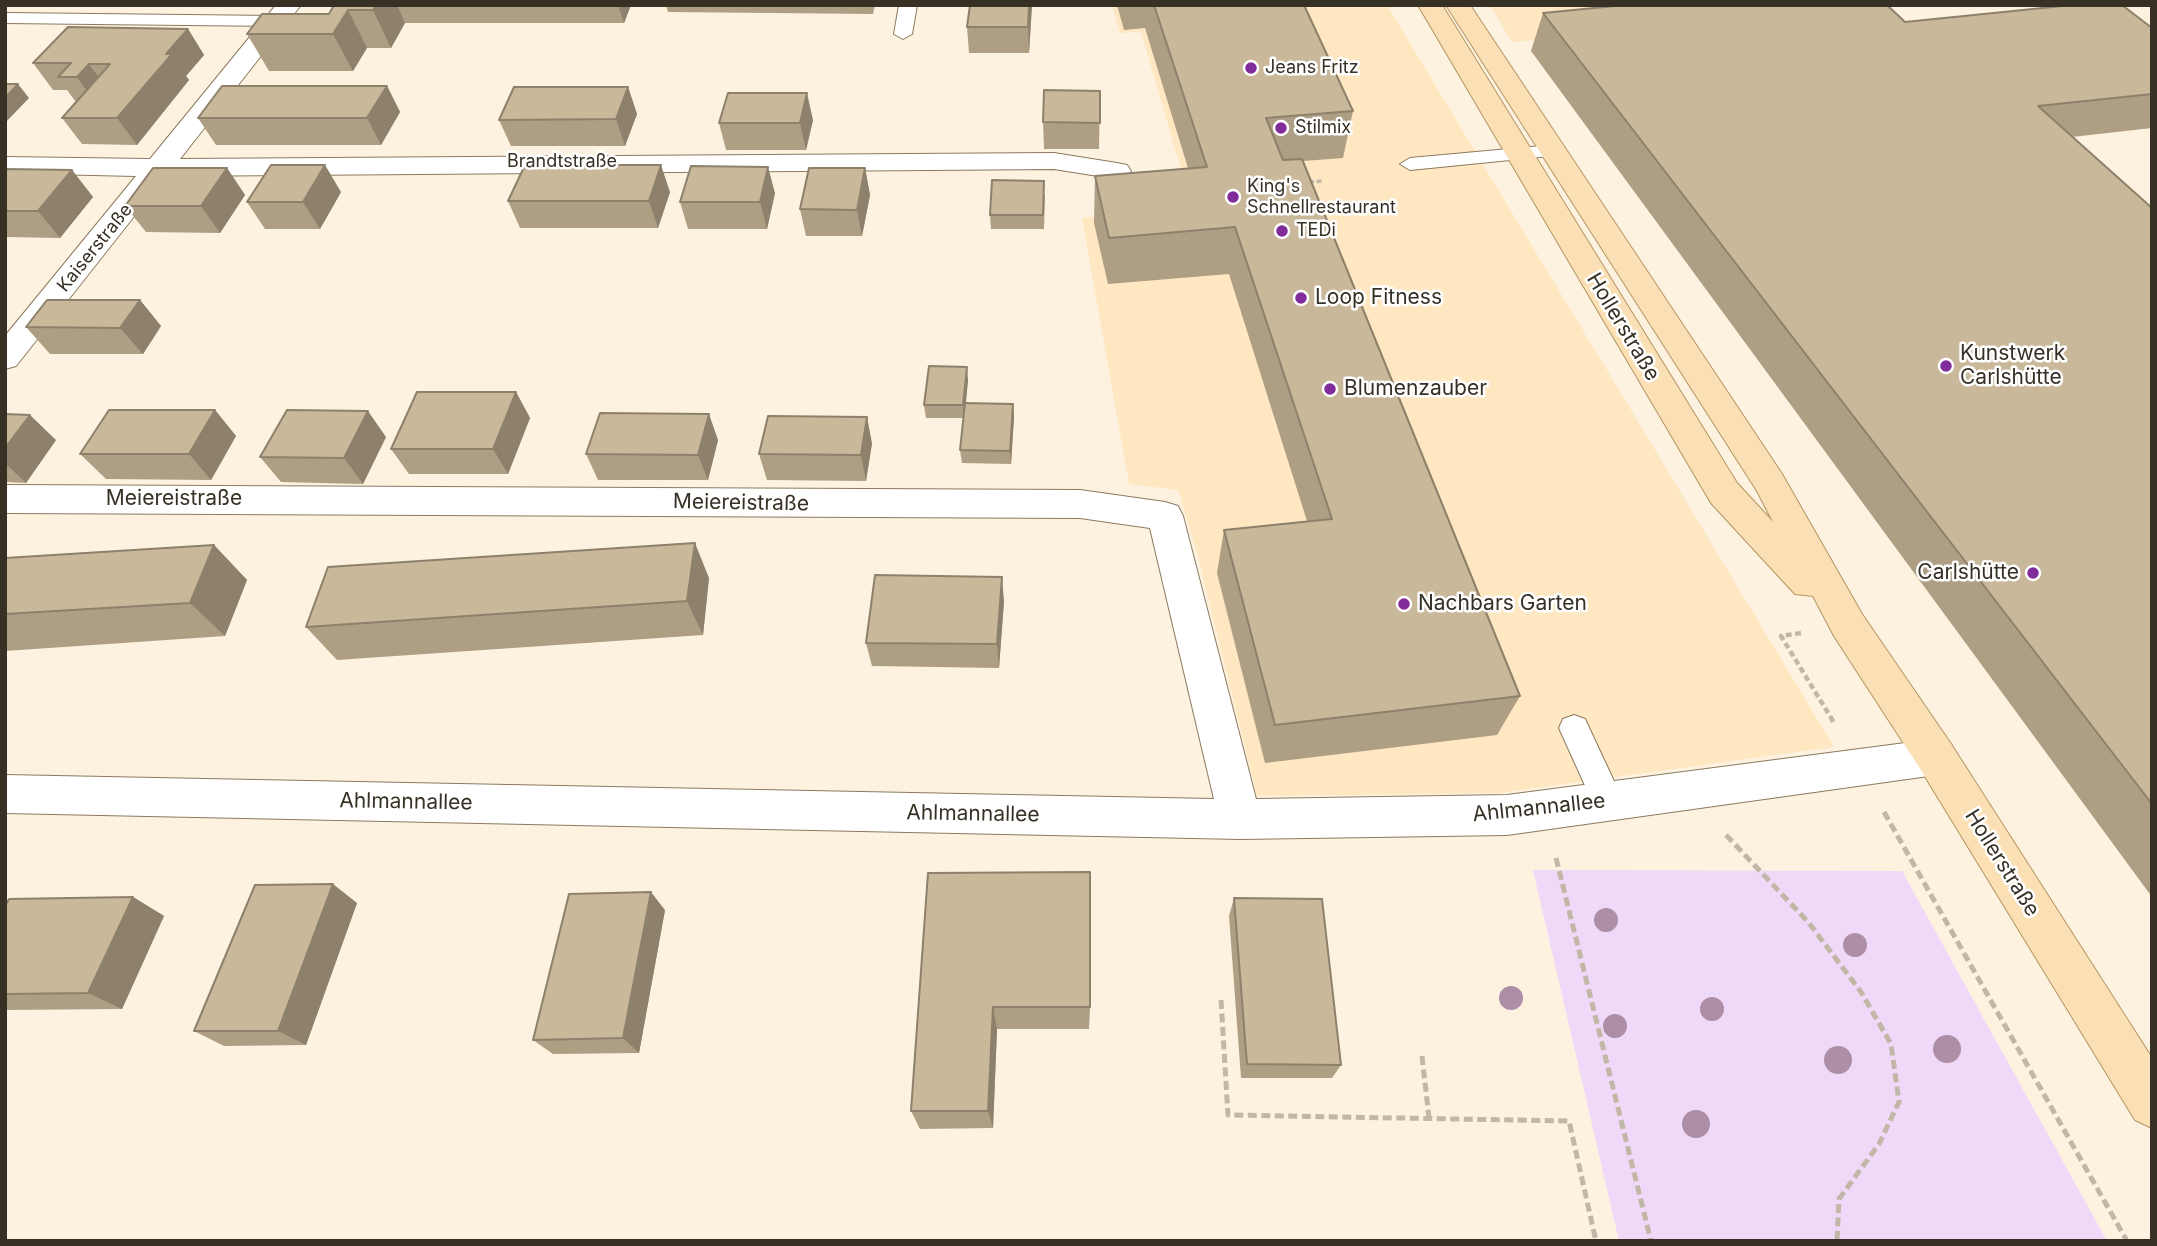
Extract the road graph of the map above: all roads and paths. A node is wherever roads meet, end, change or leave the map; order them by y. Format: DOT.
graph roads {
  1 [pos="908,5"];
  2 [pos="1430,5"];
  3 [pos="1458,5"];
  4 [pos="282,13"];
  5 [pos="5,19"];
  6 [pos="903,34"];
  7 [pos="1553,151"];
  8 [pos="1518,154"];
  9 [pos="1410,164"];
  10 [pos="5,165"];
  11 [pos="160,168"];
  12 [pos="1117,171"];
  13 [pos="1322,181"];
  14 [pos="1296,184"];
  15 [pos="5,358"];
  16 [pos="5,499"];
  17 [pos="1848,625"];
  18 [pos="1574,728"];
  19 [pos="1936,757"];
  20 [pos="1859,767"];
  21 [pos="1685,791"];
  22 [pos="5,794"];
  23 [pos="1608,802"];
  24 [pos="1545,811"];
  25 [pos="1240,819"];
  26 [pos="1221,1000"];
  27 [pos="1422,1056"];
  28 [pos="2152,1103"];
  29 [pos="1429,1118"];
  30 [pos="1596,1241"];
  31 [pos="1651,1241"];
  32 [pos="1837,1241"];
  33 [pos="2127,1241"];
  1 -- 6 [label="lane"];
  2 -- 8 [label="main road, Hollerstraße"];
  3 -- 7 [label="main road, Hollerstraße"];
  4 -- 5 [label="lane"];
  4 -- 11 [label="street, Kaiserstraße"];
  7 -- 8 [label="lane"];
  7 -- 17 [label="main road, Hollerstraße"];
  8 -- 9 [label="lane"];
  8 -- 17 [label="main road, Hollerstraße"];
  10 -- 11 [label="street, Brandtstraße"];
  11 -- 12 [label="street, Brandtstraße"];
  11 -- 15 [label="street, Kaiserstraße"];
  13 -- 14 [label="path"];
  16 -- 25 [label="street, Meiereistraße"];
  17 -- 19 [label="main road, Hollerstraße"];
  17 -- 20 [label="path"];
  18 -- 23 [label="lane"];
  19 -- 20 [label="street, Ahlmannallee"];
  19 -- 28 [label="main road, Hollerstraße"];
  20 -- 21 [label="street, Ahlmannallee"];
  20 -- 33 [label="path"];
  21 -- 23 [label="street, Ahlmannallee"];
  21 -- 32 [label="path"];
  22 -- 25 [label="street, Ahlmannallee"];
  23 -- 24 [label="street, Ahlmannallee"];
  24 -- 25 [label="street, Ahlmannallee"];
  24 -- 31 [label="path"];
  26 -- 29 [label="path"];
  27 -- 29 [label="path"];
  29 -- 30 [label="path"];
}
